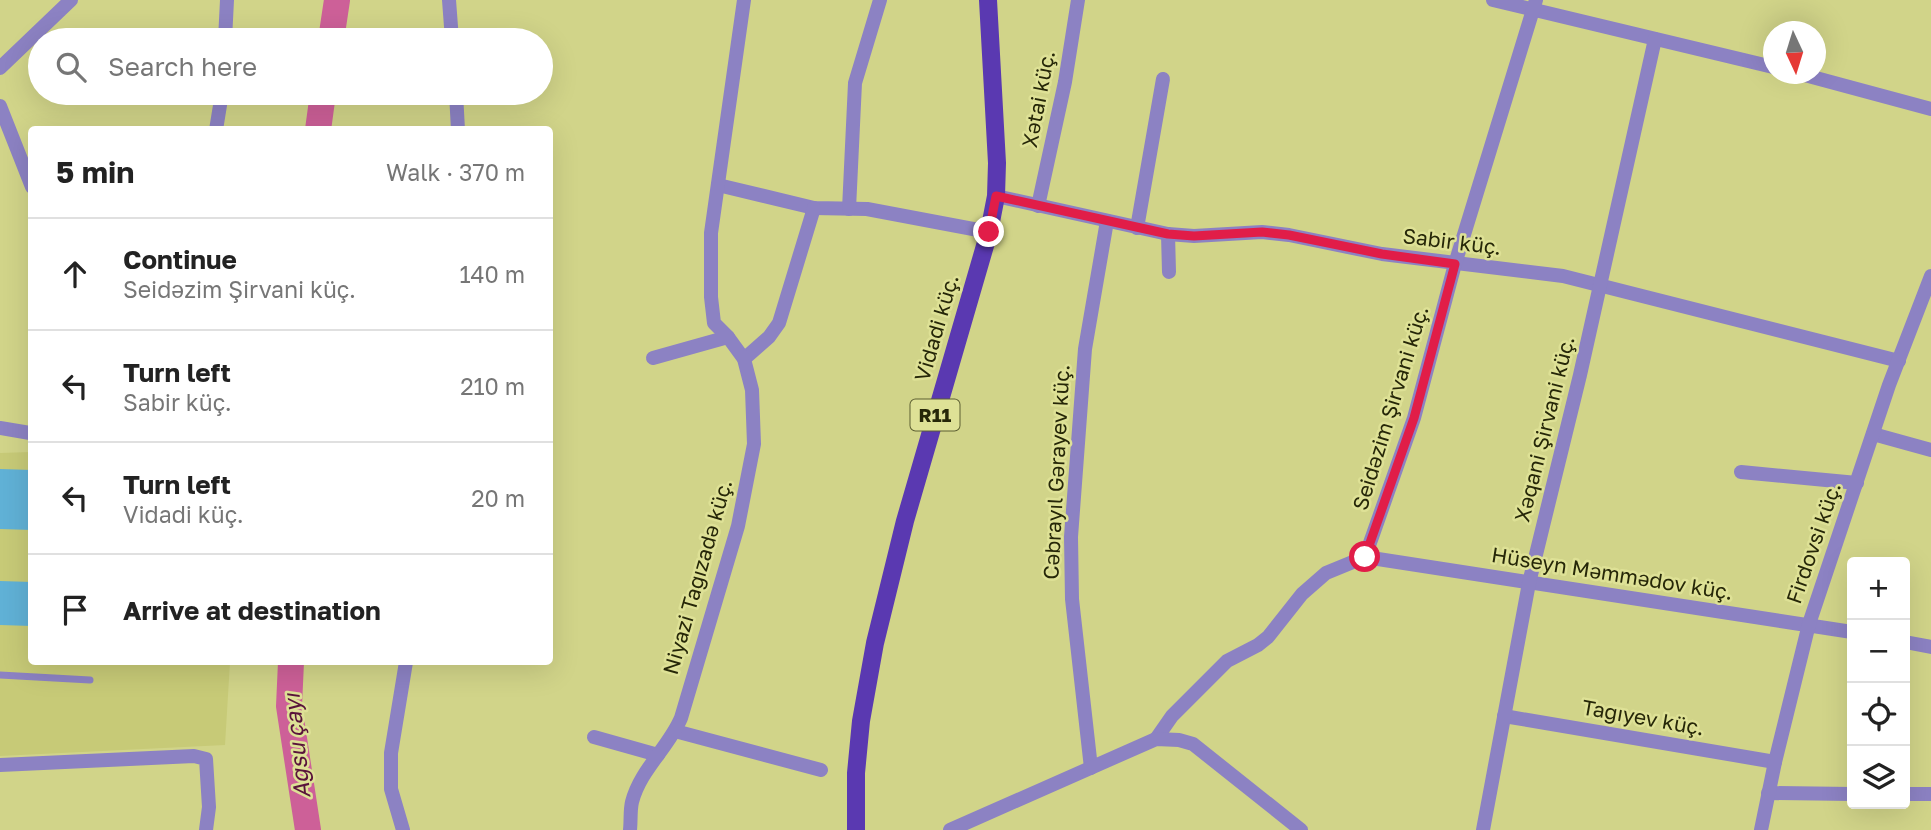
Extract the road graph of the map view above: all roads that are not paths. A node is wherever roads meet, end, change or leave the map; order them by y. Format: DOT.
graph roads {
  1 [pos="71,0"];
  2 [pos="227,0"];
  3 [pos="449,0"];
  4 [pos="744,0"];
  5 [pos="880,0"];
  6 [pos="988,0"];
  7 [pos="1078,0"];
  8 [pos="1493,0"];
  9 [pos="1534,5"];
  10 [pos="42,28"];
  11 [pos="226,28"];
  12 [pos="451,28"];
  13 [pos="1656,39"];
  14 [pos="28,41"];
  15 [pos="1763,65"];
  16 [pos="0,68"];
  17 [pos="1163,79"];
  18 [pos="1826,81"];
  19 [pos="220,105"];
  20 [pos="457,105"];
  21 [pos="0,106"];
  22 [pos="1931,109"];
  23 [pos="217,126"];
  24 [pos="458,126"];
  25 [pos="28,177"];
  26 [pos="718,185"];
  27 [pos="996,196"];
  28 [pos="1038,206"];
  29 [pos="814,208"];
  30 [pos="849,209"];
  31 [pos="1107,221"];
  32 [pos="1137,228"];
  33 [pos="989,232"];
  34 [pos="1168,234"];
  35 [pos="1455,264"];
  36 [pos="1169,272"];
  37 [pos="1931,276"];
  38 [pos="1600,285"];
  39 [pos="728,337"];
  40 [pos="653,358"];
  41 [pos="744,359"];
  42 [pos="1899,361"];
  43 [pos="0,428"];
  44 [pos="28,433"];
  45 [pos="1873,434"];
  46 [pos="1931,450"];
  47 [pos="1741,472"];
  48 [pos="1857,483"];
  49 [pos="1365,557"];
  50 [pos="1529,583"];
  51 [pos="1809,624"];
  52 [pos="1847,631"];
  53 [pos="1910,643"];
  54 [pos="1931,647"];
  55 [pos="406,665"];
  56 [pos="0,675"];
  57 [pos="90,680"];
  58 [pos="1504,716"];
  59 [pos="675,732"];
  60 [pos="594,737"];
  61 [pos="1156,739"];
  62 [pos="658,755"];
  63 [pos="1775,762"];
  64 [pos="0,765"];
  65 [pos="1091,768"];
  66 [pos="821,770"];
  67 [pos="1768,793"];
  68 [pos="1847,794"];
  69 [pos="1910,794"];
  70 [pos="1931,794"];
  71 [pos="206,830"];
  72 [pos="403,830"];
  73 [pos="630,830"];
  74 [pos="856,830"];
  75 [pos="951,830"];
  76 [pos="1301,830"];
  77 [pos="1483,830"];
  78 [pos="1761,830"];
  1 -- 10 [label="street"];
  2 -- 11 [label="street"];
  3 -- 12 [label="street"];
  4 -- 26 [label="street, Niyazi Tağızadə küç."];
  5 -- 30 [label="street"];
  6 -- 27 [label="main road, Vidadi küç. / R11"];
  7 -- 28 [label="street, Xətai küç."];
  8 -- 9 [label="street"];
  9 -- 13 [label="street"];
  9 -- 35 [label="street, Seidəzim Şirvani küç."];
  13 -- 15 [label="street"];
  13 -- 38 [label="street, Xəqani Şirvani küç."];
  14 -- 16 [label="street"];
  17 -- 32 [label="street"];
  18 -- 22 [label="street"];
  19 -- 23 [label="street"];
  20 -- 24 [label="street"];
  21 -- 25 [label="street"];
  26 -- 29 [label="street"];
  26 -- 39 [label="street, Niyazi Tağızadə küç."];
  27 -- 28 [label="street, Sabir küç."];
  27 -- 33 [label="main road, Vidadi küç. / R11"];
  28 -- 31 [label="street, Sabir küç."];
  29 -- 30 [label="street"];
  29 -- 41 [label="street"];
  30 -- 33 [label="street"];
  31 -- 32 [label="street, Sabir küç."];
  31 -- 65 [label="street, Cəbrayıl Gərayev küç."];
  32 -- 34 [label="street, Sabir küç."];
  33 -- 74 [label="main road, Vidadi küç. / R11"];
  34 -- 35 [label="street, Sabir küç."];
  34 -- 36 [label="street"];
  35 -- 38 [label="street, Sabir küç."];
  35 -- 49 [label="street, Seidəzim Şirvani küç."];
  37 -- 42 [label="street, Firdovsi küç."];
  38 -- 42 [label="street, Sabir küç."];
  38 -- 50 [label="street, Xəqani Şirvani küç."];
  39 -- 40 [label="street"];
  39 -- 41 [label="street, Niyazi Tağızadə küç."];
  41 -- 59 [label="street, Niyazi Tağızadə küç."];
  42 -- 45 [label="street, Firdovsi küç."];
  43 -- 44 [label="street"];
  45 -- 46 [label="street"];
  45 -- 48 [label="street, Firdovsi küç."];
  47 -- 48 [label="street"];
  48 -- 51 [label="street, Firdovsi küç."];
  49 -- 50 [label="street, Hüseyn Məmmədov küç."];
  49 -- 61 [label="street"];
  50 -- 51 [label="street, Hüseyn Məmmədov küç."];
  50 -- 58 [label="street, Xəqani Şirvani küç."];
  51 -- 52 [label="street, Hüseyn Məmmədov küç."];
  51 -- 63 [label="street, Firdovsi küç."];
  53 -- 54 [label="street"];
  55 -- 72 [label="street"];
  56 -- 57 [label="lane"];
  58 -- 63 [label="street, Tağıyev küç."];
  58 -- 77 [label="street, Xəqani Şirvani küç."];
  59 -- 62 [label="street, Niyazi Tağızadə küç."];
  59 -- 66 [label="street"];
  60 -- 62 [label="street"];
  61 -- 65 [label="street"];
  61 -- 76 [label="street"];
  62 -- 73 [label="street, Niyazi Tağızadə küç."];
  63 -- 67 [label="street, Firdovsi küç."];
  64 -- 71 [label="street"];
  65 -- 75 [label="street"];
  67 -- 68 [label="street"];
  67 -- 78 [label="street, Firdovsi küç."];
  69 -- 70 [label="street"];
}
